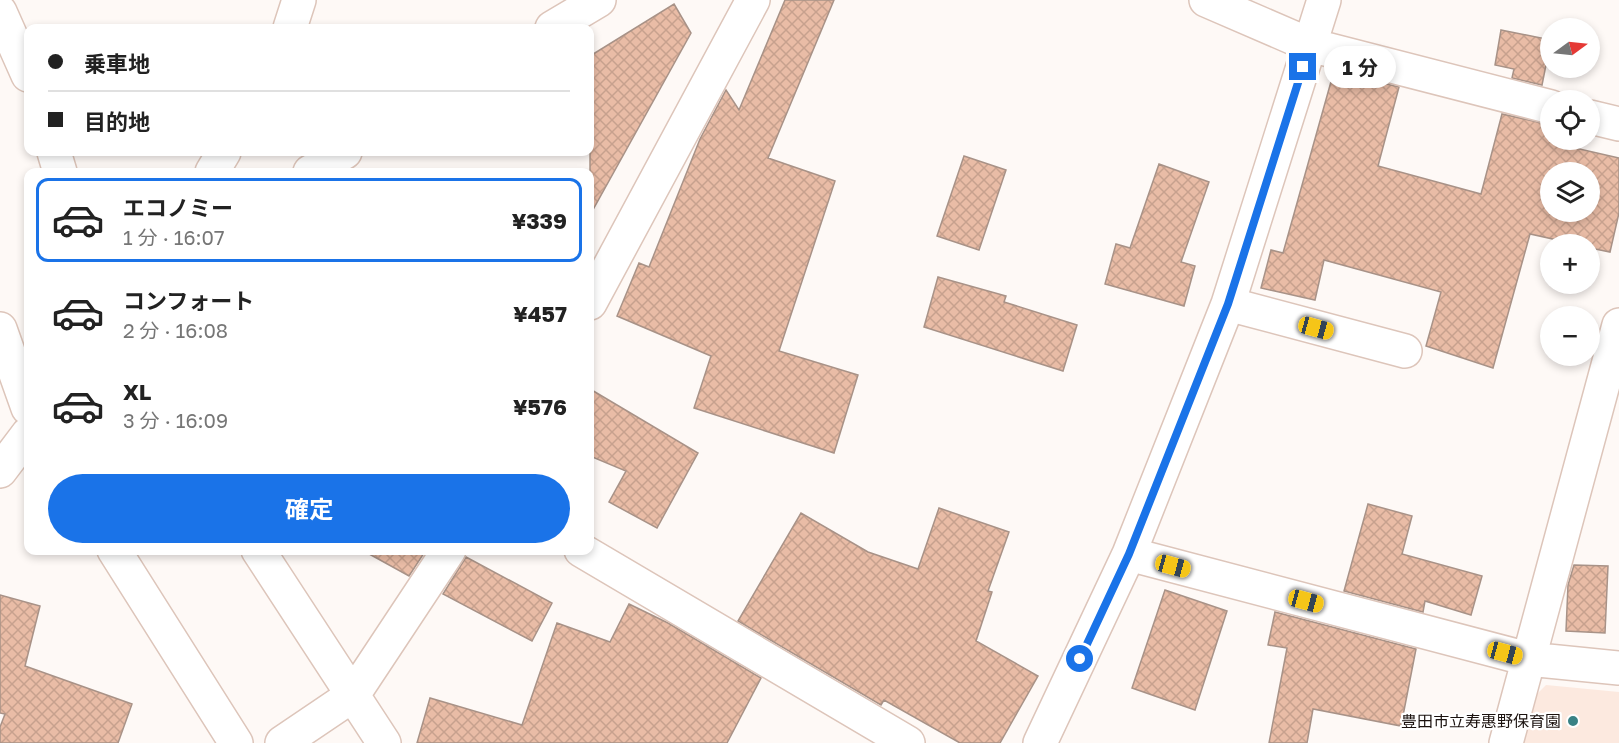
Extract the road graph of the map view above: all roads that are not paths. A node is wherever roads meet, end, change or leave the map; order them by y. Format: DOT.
graph roads {
  1 [pos="299,0"];
  2 [pos="599,0"];
  3 [pos="753,0"];
  4 [pos="1206,0"];
  5 [pos="1324,0"];
  6 [pos="0,12"];
  7 [pos="291,24"];
  8 [pos="559,24"];
  9 [pos="1310,45"];
  10 [pos="24,66"];
  11 [pos="1540,104"];
  12 [pos="1600,119"];
  13 [pos="1619,124"];
  14 [pos="338,156"];
  15 [pos="317,168"];
  16 [pos="594,296"];
  17 [pos="1228,304"];
  18 [pos="1619,325"];
  19 [pos="0,329"];
  20 [pos="1405,351"];
  21 [pos="24,397"];
  22 [pos="24,439"];
  23 [pos="0,471"];
  24 [pos="1129,554"];
  25 [pos="117,555"];
  26 [pos="261,555"];
  27 [pos="446,555"];
  28 [pos="588,555"];
  29 [pos="1527,659"];
  30 [pos="1619,668"];
  31 [pos="353,695"];
  32 [pos="236,743"];
  33 [pos="282,743"];
  34 [pos="384,743"];
  35 [pos="908,743"];
  36 [pos="1040,743"];
  37 [pos="1506,743"];
  1 -- 7 [label="street"];
  2 -- 8 [label="street"];
  3 -- 16 [label="street"];
  4 -- 9 [label="street"];
  5 -- 9 [label="street"];
  6 -- 10 [label="street"];
  9 -- 11 [label="street"];
  9 -- 17 [label="street"];
  12 -- 13 [label="street"];
  14 -- 15 [label="street"];
  17 -- 20 [label="street"];
  17 -- 24 [label="street"];
  18 -- 29 [label="street"];
  19 -- 21 [label="street"];
  22 -- 23 [label="street"];
  24 -- 29 [label="street"];
  24 -- 36 [label="street"];
  25 -- 32 [label="street"];
  26 -- 31 [label="street"];
  27 -- 31 [label="street"];
  28 -- 35 [label="street"];
  29 -- 30 [label="street"];
  29 -- 37 [label="street"];
  31 -- 33 [label="street"];
  31 -- 34 [label="street"];
}
